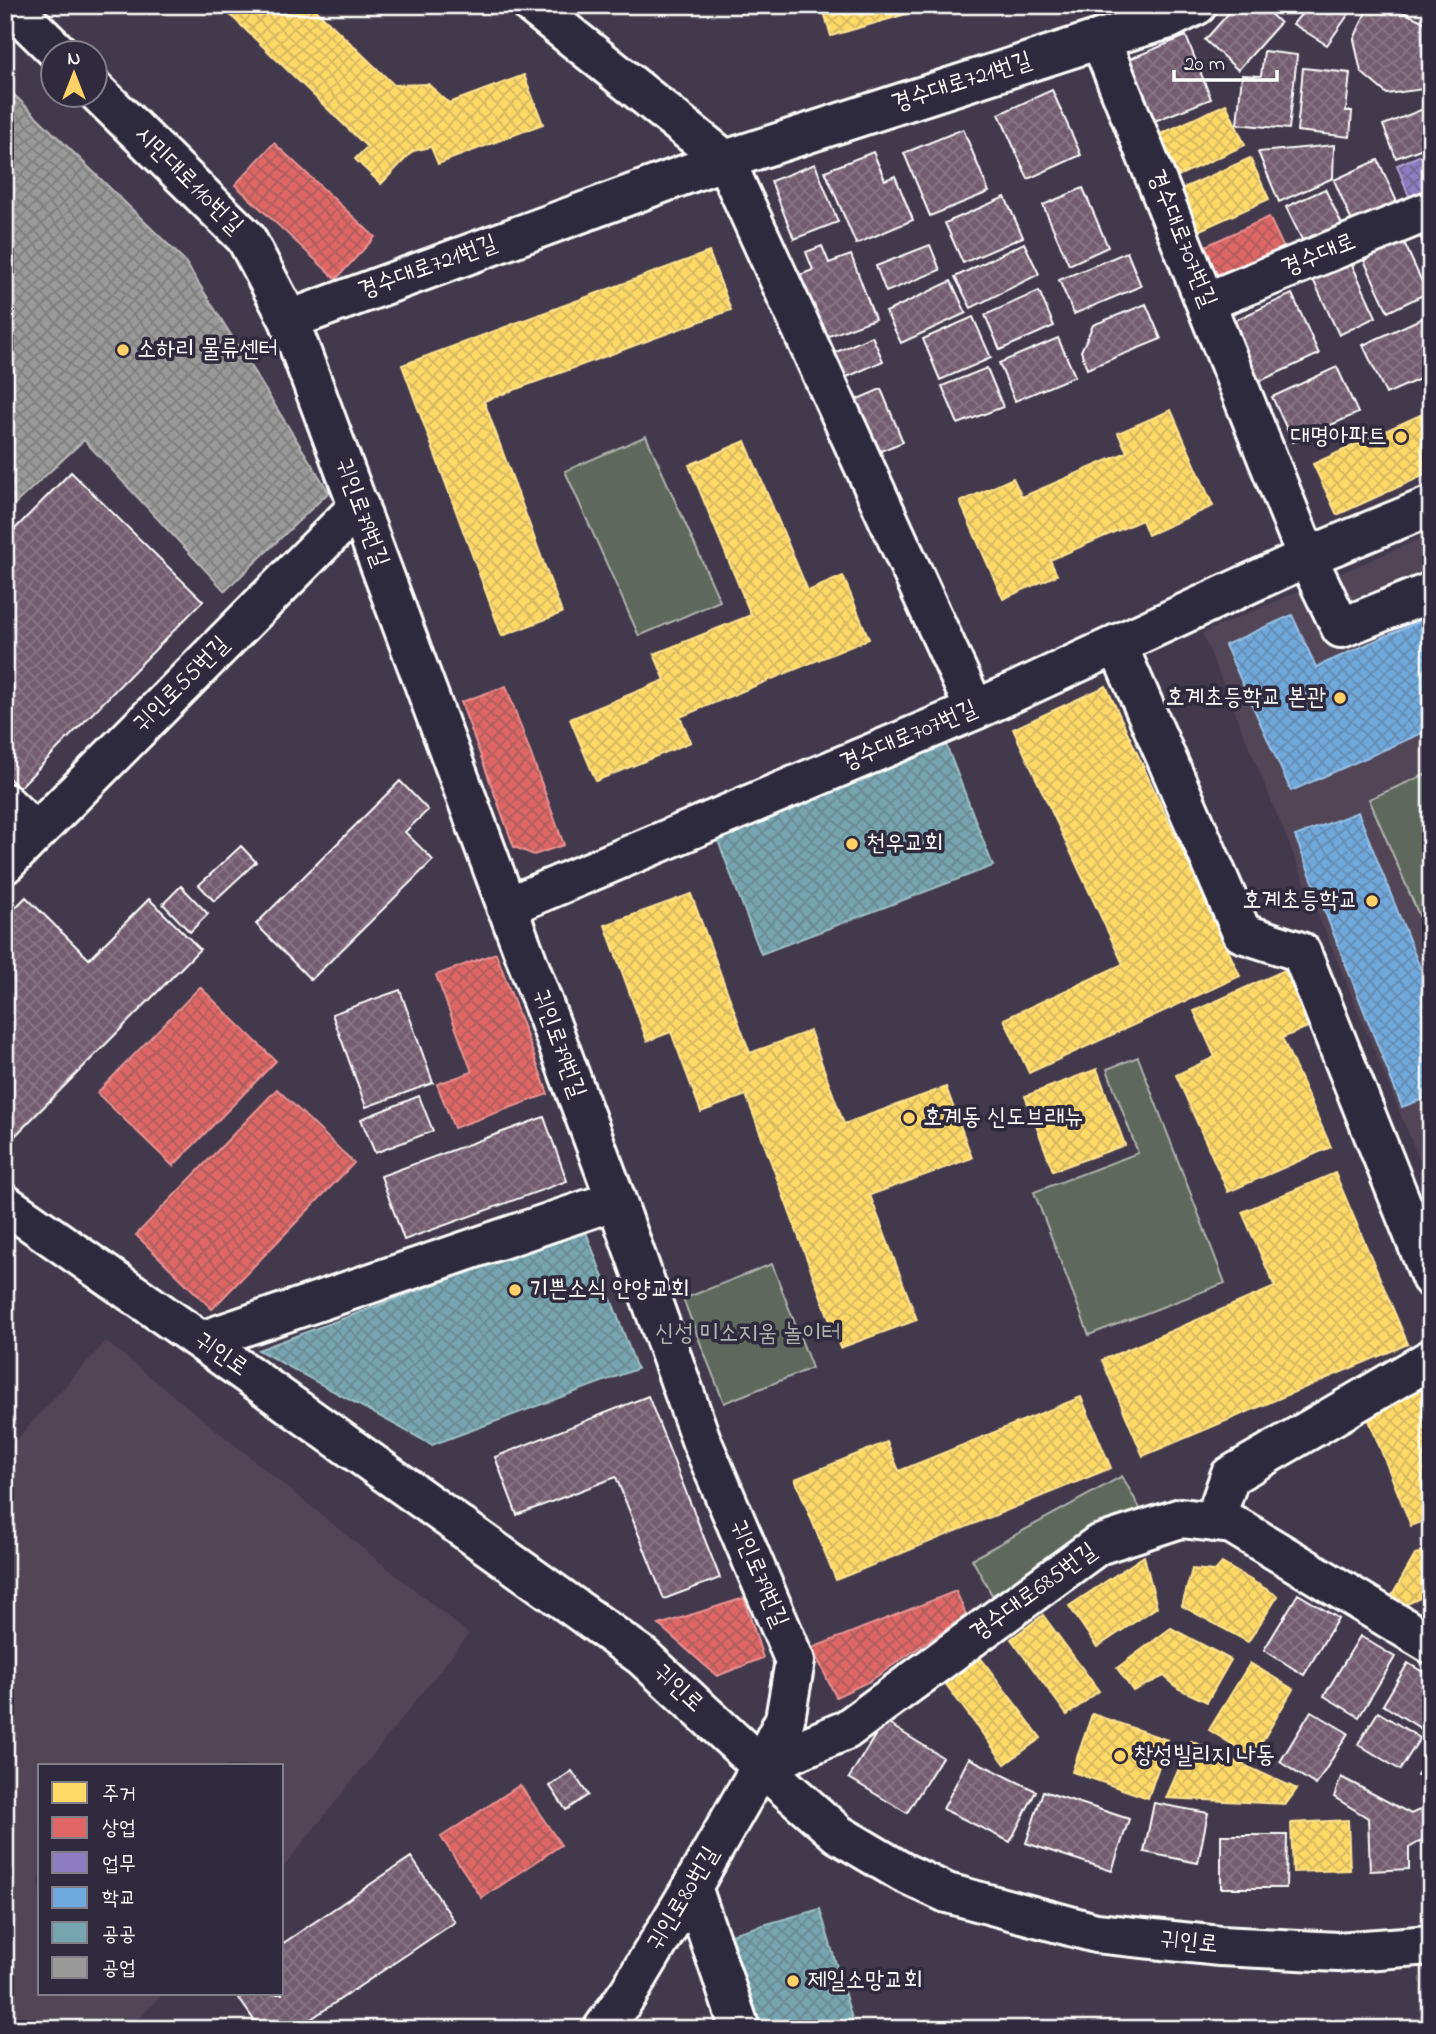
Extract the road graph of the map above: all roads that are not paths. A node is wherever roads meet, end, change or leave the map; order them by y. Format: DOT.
graph roads {
  1 [pos="10,5"];
  2 [pos="532,5"];
  3 [pos="1197,5"];
  4 [pos="44,38"];
  5 [pos="1100,39"];
  6 [pos="108,103"];
  7 [pos="725,160"];
  8 [pos="1431,210"];
  9 [pos="1206,302"];
  10 [pos="289,320"];
  11 [pos="359,506"];
  12 [pos="1431,506"];
  13 [pos="1307,556"];
  14 [pos="1431,592"];
  15 [pos="1117,644"];
  16 [pos="975,710"];
  17 [pos="5,803"];
  18 [pos="36,832"];
  19 [pos="5,864"];
  20 [pos="506,907"];
  21 [pos="616,1200"];
  22 [pos="5,1204"];
  23 [pos="1431,1278"];
  24 [pos="201,1341"];
  25 [pos="1431,1359"];
  26 [pos="1214,1522"];
  27 [pos="1431,1644"];
  28 [pos="761,1766"];
  29 [pos="692,1887"];
  30 [pos="1431,1945"];
  31 [pos="603,2029"];
  32 [pos="740,2029"];
  1 -- 4 [label="street"];
  2 -- 7 [label="street"];
  3 -- 5 [label="street, 경수대로721번길"];
  5 -- 7 [label="street, 경수대로721번길"];
  5 -- 9 [label="street, 경수대로707번길"];
  6 -- 10 [label="street, 시민대로110번길"];
  7 -- 10 [label="street, 경수대로721번길"];
  7 -- 16 [label="street"];
  8 -- 9 [label="street, 경수대로"];
  9 -- 13 [label="street, 경수대로707번길"];
  10 -- 11 [label="street, 귀인로79번길"];
  11 -- 18 [label="street, 귀인로55번길"];
  11 -- 20 [label="street, 귀인로79번길"];
  12 -- 13 [label="street, 경수대로707번길"];
  13 -- 14 [label="street"];
  13 -- 15 [label="street, 경수대로707번길"];
  15 -- 16 [label="street, 경수대로707번길"];
  15 -- 23 [label="street"];
  16 -- 20 [label="street, 경수대로707번길"];
  17 -- 18 [label="street"];
  18 -- 19 [label="street, 귀인로55번길"];
  20 -- 21 [label="street, 귀인로79번길"];
  21 -- 24 [label="street"];
  21 -- 28 [label="street, 귀인로79번길"];
  22 -- 24 [label="street, 귀인로"];
  24 -- 28 [label="street, 귀인로"];
  25 -- 26 [label="street"];
  26 -- 27 [label="street, 경수대로685번길"];
  26 -- 28 [label="street, 경수대로685번길"];
  28 -- 29 [label="street, 귀인로80번길"];
  28 -- 30 [label="street, 귀인로"];
  29 -- 31 [label="street, 귀인로80번길"];
  29 -- 32 [label="street"];
}
